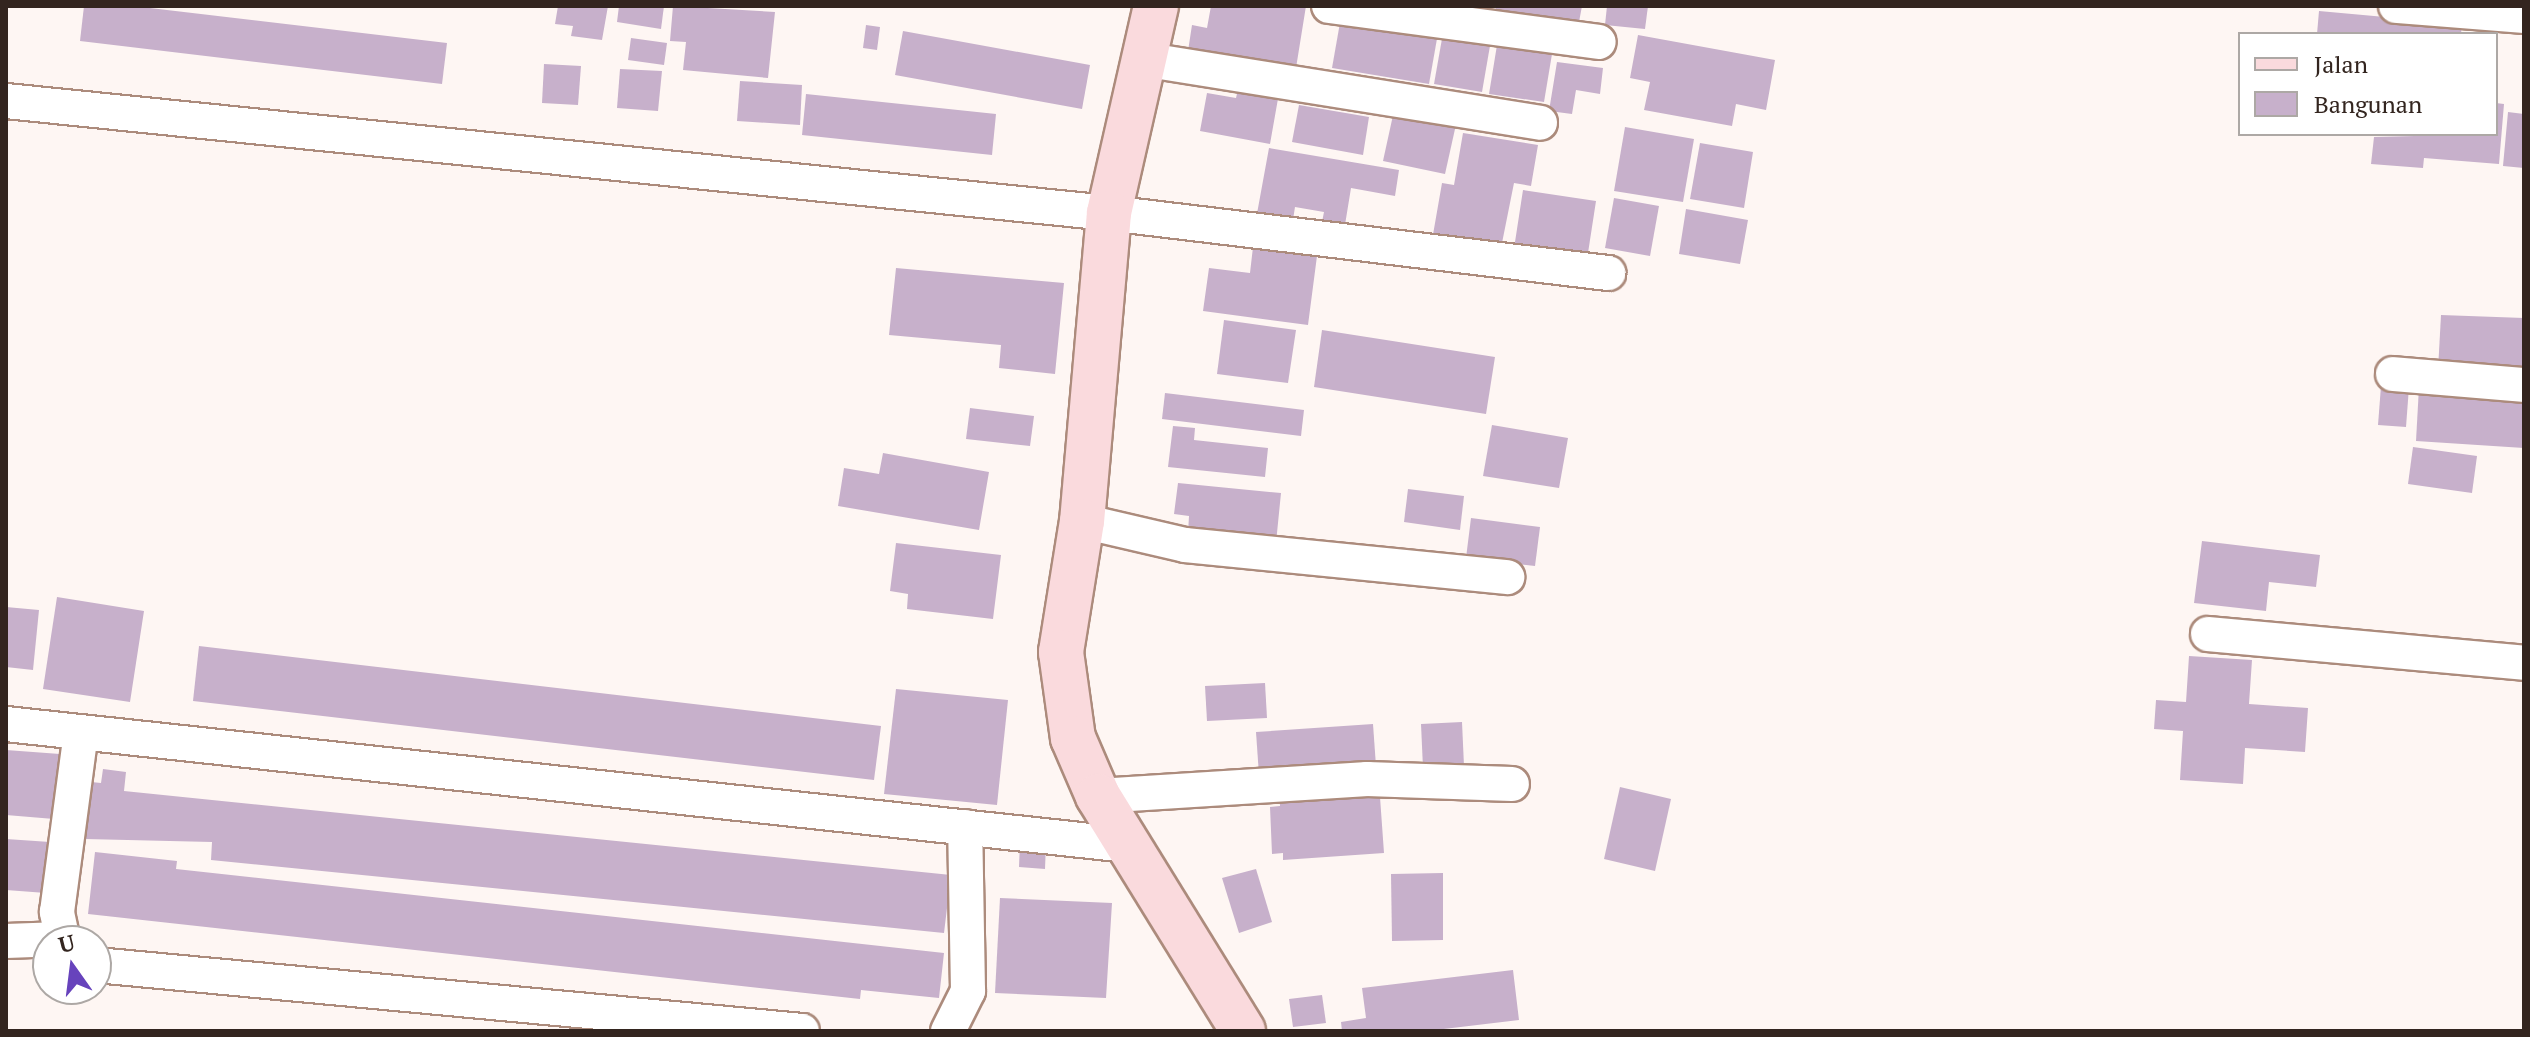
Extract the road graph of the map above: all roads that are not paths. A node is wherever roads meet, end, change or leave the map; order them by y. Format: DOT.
graph roads {
  1 [pos="1156,6"];
  2 [pos="1329,6"];
  3 [pos="2396,6"];
  4 [pos="2524,16"];
  5 [pos="1599,42"];
  6 [pos="1148,60"];
  7 [pos="6,101"];
  8 [pos="1540,123"];
  9 [pos="1109,213"];
  10 [pos="1608,273"];
  11 [pos="2393,374"];
  12 [pos="2524,385"];
  13 [pos="1082,521"];
  14 [pos="1507,577"];
  15 [pos="2208,634"];
  16 [pos="2524,663"];
  17 [pos="6,724"];
  18 [pos="81,733"];
  19 [pos="1512,784"];
  20 [pos="1098,796"];
  21 [pos="965,827"];
  22 [pos="1127,845"];
  23 [pos="59,925"];
  24 [pos="6,941"];
  25 [pos="32,941"];
  26 [pos="112,966"];
  27 [pos="802,1031"];
  28 [pos="948,1031"];
  29 [pos="1243,1031"];
  1 -- 6 [label="street"];
  2 -- 5 [label="street"];
  3 -- 4 [label="street"];
  6 -- 8 [label="street"];
  6 -- 9 [label="street"];
  7 -- 9 [label="street"];
  9 -- 10 [label="street"];
  9 -- 13 [label="street"];
  11 -- 12 [label="street"];
  13 -- 14 [label="street"];
  13 -- 20 [label="street"];
  15 -- 16 [label="street"];
  17 -- 18 [label="street"];
  18 -- 21 [label="street"];
  18 -- 23 [label="street"];
  19 -- 20 [label="street"];
  20 -- 22 [label="street"];
  21 -- 22 [label="street"];
  21 -- 28 [label="street"];
  22 -- 29 [label="street"];
  24 -- 25 [label="street"];
  26 -- 27 [label="street"];
}
